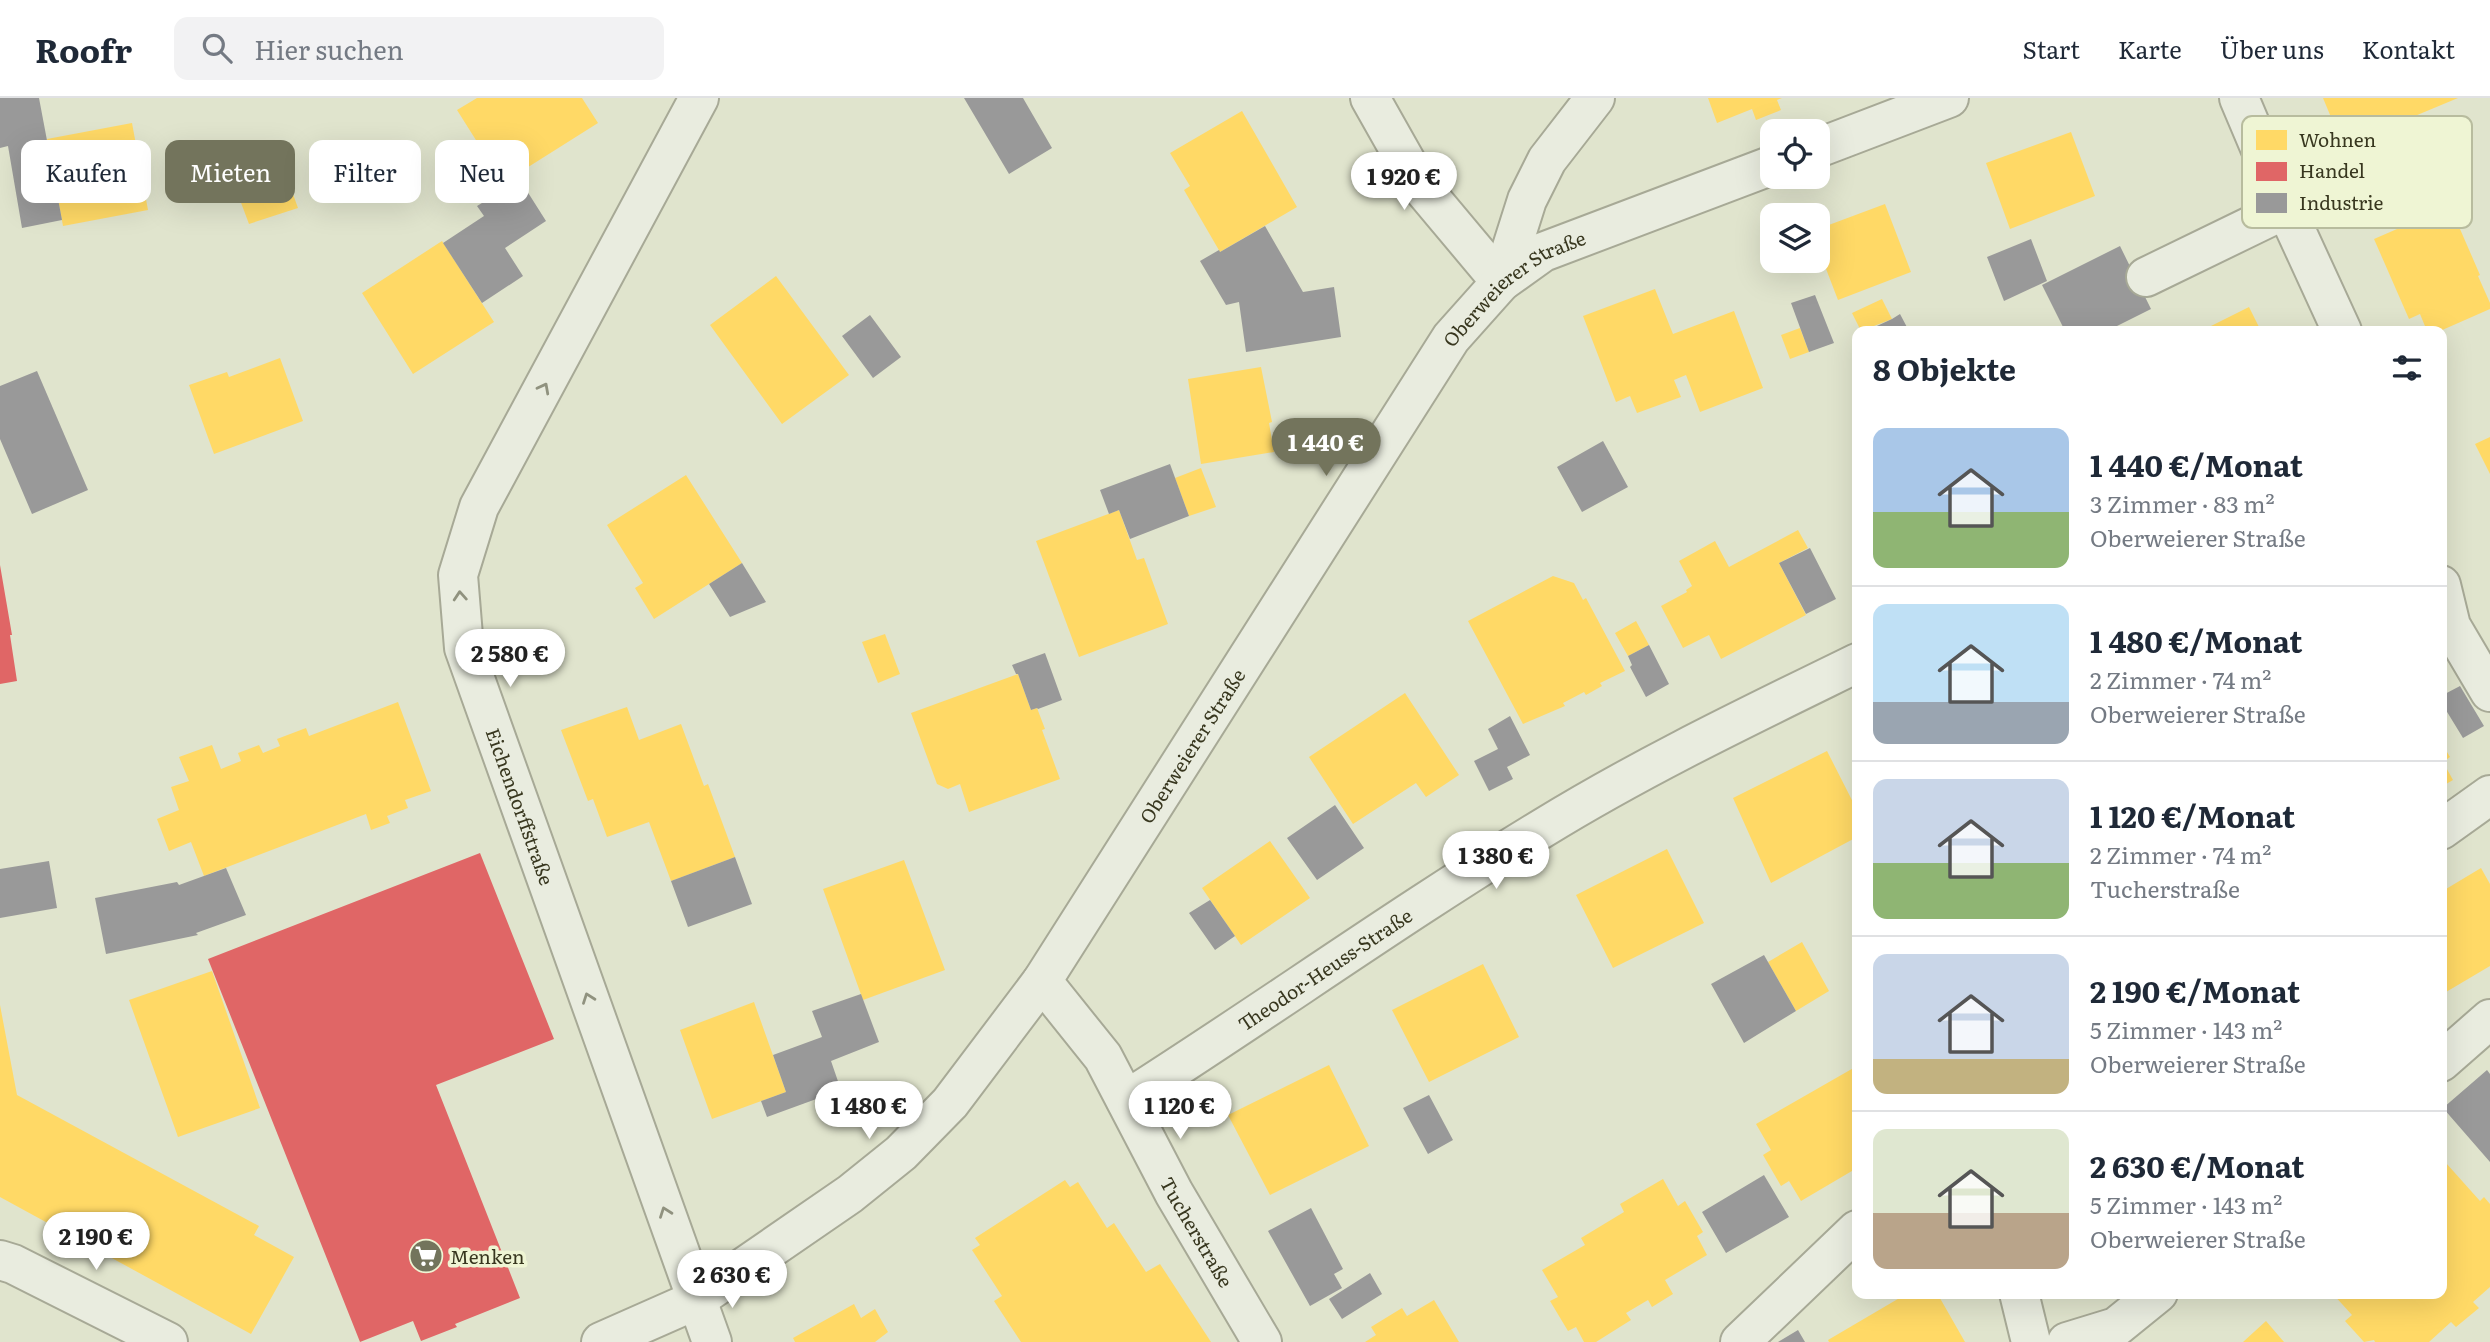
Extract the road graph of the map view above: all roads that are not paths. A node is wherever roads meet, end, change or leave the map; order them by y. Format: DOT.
graph roads {
  1 [pos="699,98"];
  2 [pos="1370,98"];
  3 [pos="1595,98"];
  4 [pos="1949,98"];
  5 [pos="2239,98"];
  6 [pos="2247,116"];
  7 [pos="1830,143"];
  8 [pos="1760,170"];
  9 [pos="2247,228"];
  10 [pos="2295,228"];
  11 [pos="2146,277"];
  12 [pos="1501,282"];
  13 [pos="2340,326"];
  14 [pos="2447,610"];
  15 [pos="1852,665"];
  16 [pos="2490,692"];
  17 [pos="2490,794"];
  18 [pos="2447,826"];
  19 [pos="1042,981"];
  20 [pos="2490,1019"];
  21 [pos="2447,1057"];
  22 [pos="1126,1100"];
  23 [pos="1852,1235"];
  24 [pos="0,1260"];
  25 [pos="2020,1299"];
  26 [pos="2151,1299"];
  27 [pos="696,1300"];
  28 [pos="168,1342"];
  29 [pos="601,1342"];
  30 [pos="712,1342"];
  31 [pos="1262,1342"];
  32 [pos="1740,1342"];
  33 [pos="2031,1342"];
  34 [pos="2067,1342"];
  27 -- 1 [label="street, Eichendorffstraße, one-way"];
  2 -- 12 [label="street"];
  3 -- 12 [label="street"];
  4 -- 7 [label="street"];
  5 -- 6 [label="street"];
  8 -- 12 [label="street, Oberweierer Straße"];
  9 -- 11 [label="street"];
  10 -- 13 [label="street"];
  12 -- 19 [label="street, Oberweierer Straße"];
  14 -- 16 [label="street"];
  15 -- 22 [label="street, Theodor-Heuss-Straße"];
  17 -- 18 [label="street"];
  19 -- 22 [label="street, Tucherstraße"];
  19 -- 27 [label="street, Oberweierer Straße"];
  20 -- 21 [label="street"];
  22 -- 31 [label="street, Tucherstraße"];
  23 -- 32 [label="street"];
  24 -- 28 [label="street"];
  25 -- 33 [label="street"];
  26 -- 34 [label="street"];
  27 -- 29 [label="street, Oberweierer Straße"];
  27 -- 30 [label="street, Eichendorffstraße"];
}
